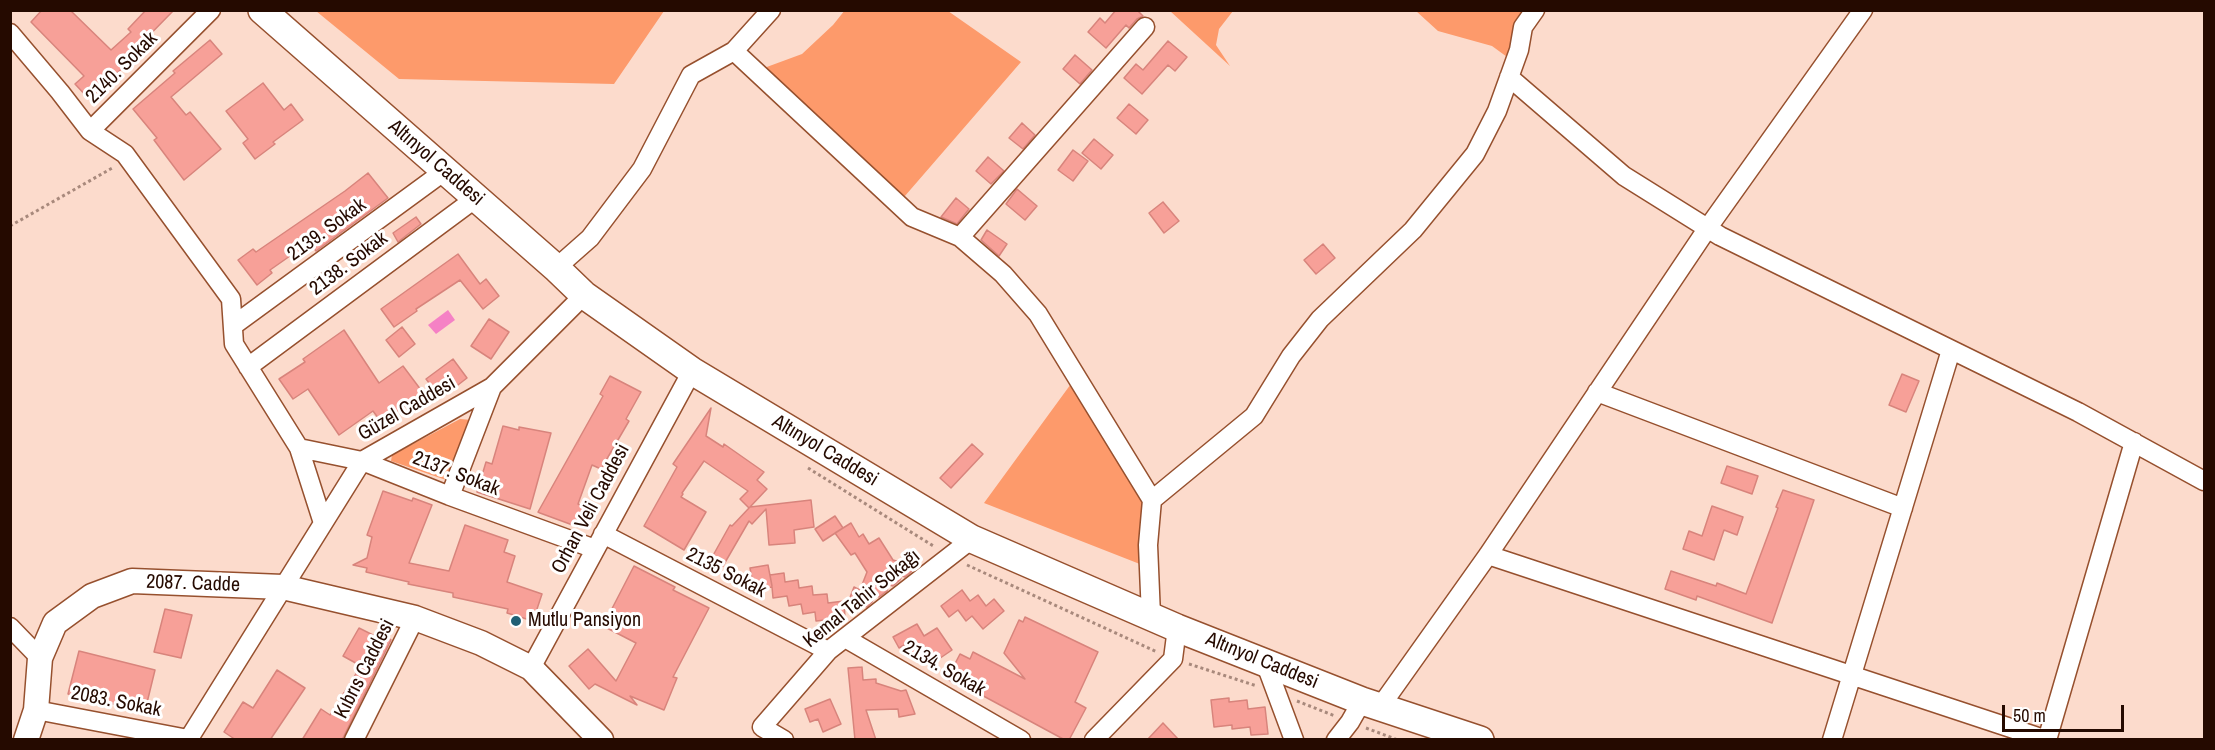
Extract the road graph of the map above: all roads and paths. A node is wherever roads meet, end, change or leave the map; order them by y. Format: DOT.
graph roads {
  1 [pos="211,10"];
  2 [pos="262,10"];
  3 [pos="771,10"];
  4 [pos="1536,10"];
  5 [pos="1863,10"];
  6 [pos="1145,27"];
  7 [pos="10,33"];
  8 [pos="734,51"];
  9 [pos="1509,77"];
  10 [pos="90,131"];
  11 [pos="128,158"];
  12 [pos="446,170"];
  13 [pos="476,198"];
  14 [pos="10,226"];
  15 [pos="1707,229"];
  16 [pos="960,237"];
  17 [pos="556,268"];
  18 [pos="584,295"];
  19 [pos="234,325"];
  20 [pos="1952,350"];
  21 [pos="248,367"];
  22 [pos="692,370"];
  23 [pos="492,387"];
  24 [pos="1597,392"];
  25 [pos="2134,442"];
  26 [pos="299,448"];
  27 [pos="362,461"];
  28 [pos="2205,481"];
  29 [pos="450,496"];
  30 [pos="1152,500"];
  31 [pos="1903,508"];
  32 [pos="323,523"];
  33 [pos="972,539"];
  34 [pos="599,542"];
  35 [pos="1488,555"];
  36 [pos="283,587"];
  37 [pos="1151,616"];
  38 [pos="416,618"];
  39 [pos="10,627"];
  40 [pos="1177,628"];
  41 [pos="845,638"];
  42 [pos="828,651"];
  43 [pos="40,658"];
  44 [pos="1265,662"];
  45 [pos="531,669"];
  46 [pos="1852,676"];
  47 [pos="1371,704"];
  48 [pos="36,710"];
  49 [pos="188,739"];
  50 [pos="26,740"];
  51 [pos="354,740"];
  52 [pos="601,740"];
  53 [pos="784,740"];
  54 [pos="1021,740"];
  55 [pos="1094,740"];
  56 [pos="1294,740"];
  57 [pos="1336,740"];
  58 [pos="1480,740"];
  59 [pos="1832,740"];
  60 [pos="2047,740"];
  1 -- 10 [label="street, 2140. Sokak"];
  2 -- 12 [label="main road, Altınyol Caddesi"];
  3 -- 8 [label="street"];
  4 -- 9 [label="street"];
  5 -- 15 [label="street"];
  6 -- 16 [label="street"];
  7 -- 10 [label="street"];
  8 -- 16 [label="street"];
  8 -- 17 [label="street"];
  9 -- 15 [label="street"];
  9 -- 30 [label="street"];
  10 -- 11 [label="street"];
  11 -- 14 [label="path"];
  11 -- 19 [label="street"];
  12 -- 13 [label="main road, Altınyol Caddesi"];
  12 -- 19 [label="street, 2139. Sokak"];
  13 -- 17 [label="main road, Altınyol Caddesi"];
  13 -- 21 [label="street, 2138. Sokak"];
  15 -- 20 [label="street"];
  15 -- 24 [label="street"];
  16 -- 30 [label="street"];
  17 -- 18 [label="main road, Altınyol Caddesi"];
  18 -- 22 [label="main road, Altınyol Caddesi"];
  18 -- 23 [label="street, Güzel Caddesi"];
  19 -- 21 [label="street"];
  20 -- 25 [label="street"];
  20 -- 31 [label="street"];
  21 -- 26 [label="street"];
  22 -- 33 [label="main road, Altınyol Caddesi"];
  22 -- 34 [label="street, Orhan Veli Caddesi"];
  23 -- 27 [label="street, Güzel Caddesi"];
  23 -- 29 [label="street"];
  24 -- 31 [label="street"];
  24 -- 35 [label="street"];
  25 -- 28 [label="street"];
  25 -- 60 [label="street"];
  26 -- 27 [label="street, 2137. Sokak"];
  26 -- 32 [label="street"];
  27 -- 29 [label="street, 2137. Sokak"];
  27 -- 32 [label="street, Güzel Caddesi"];
  29 -- 34 [label="street, 2137. Sokak"];
  30 -- 37 [label="street"];
  31 -- 46 [label="street"];
  32 -- 36 [label="street, Güzel Caddesi"];
  33 -- 37 [label="main road, Altınyol Caddesi"];
  33 -- 41 [label="street, Kemal Tahir Sokağı"];
  34 -- 42 [label="street, 2135 Sokak"];
  34 -- 45 [label="street, Orhan Veli Caddesi"];
  35 -- 46 [label="street"];
  35 -- 47 [label="street"];
  36 -- 38 [label="street, 2087. Cadde"];
  36 -- 43 [label="street, 2087. Cadde"];
  36 -- 49 [label="street, Güzel Caddesi"];
  37 -- 40 [label="main road, Altınyol Caddesi"];
  38 -- 45 [label="street, 2087. Cadde"];
  38 -- 51 [label="street, Kıbrıs Caddesi"];
  39 -- 43 [label="street"];
  40 -- 44 [label="main road, Altınyol Caddesi"];
  40 -- 55 [label="street"];
  41 -- 42 [label="street, Kemal Tahir Sokağı"];
  41 -- 54 [label="street, 2134. Sokak"];
  42 -- 53 [label="street, Kemal Tahir Sokağı"];
  43 -- 48 [label="street, 2087. Cadde"];
  44 -- 47 [label="main road, Altınyol Caddesi"];
  44 -- 56 [label="street"];
  45 -- 52 [label="street, 2087. Cadde"];
  46 -- 59 [label="street"];
  46 -- 60 [label="street"];
  47 -- 57 [label="street"];
  47 -- 58 [label="main road, Altınyol Caddesi"];
  48 -- 49 [label="street, 2083. Sokak"];
  48 -- 50 [label="street, 2087. Cadde"];
}
